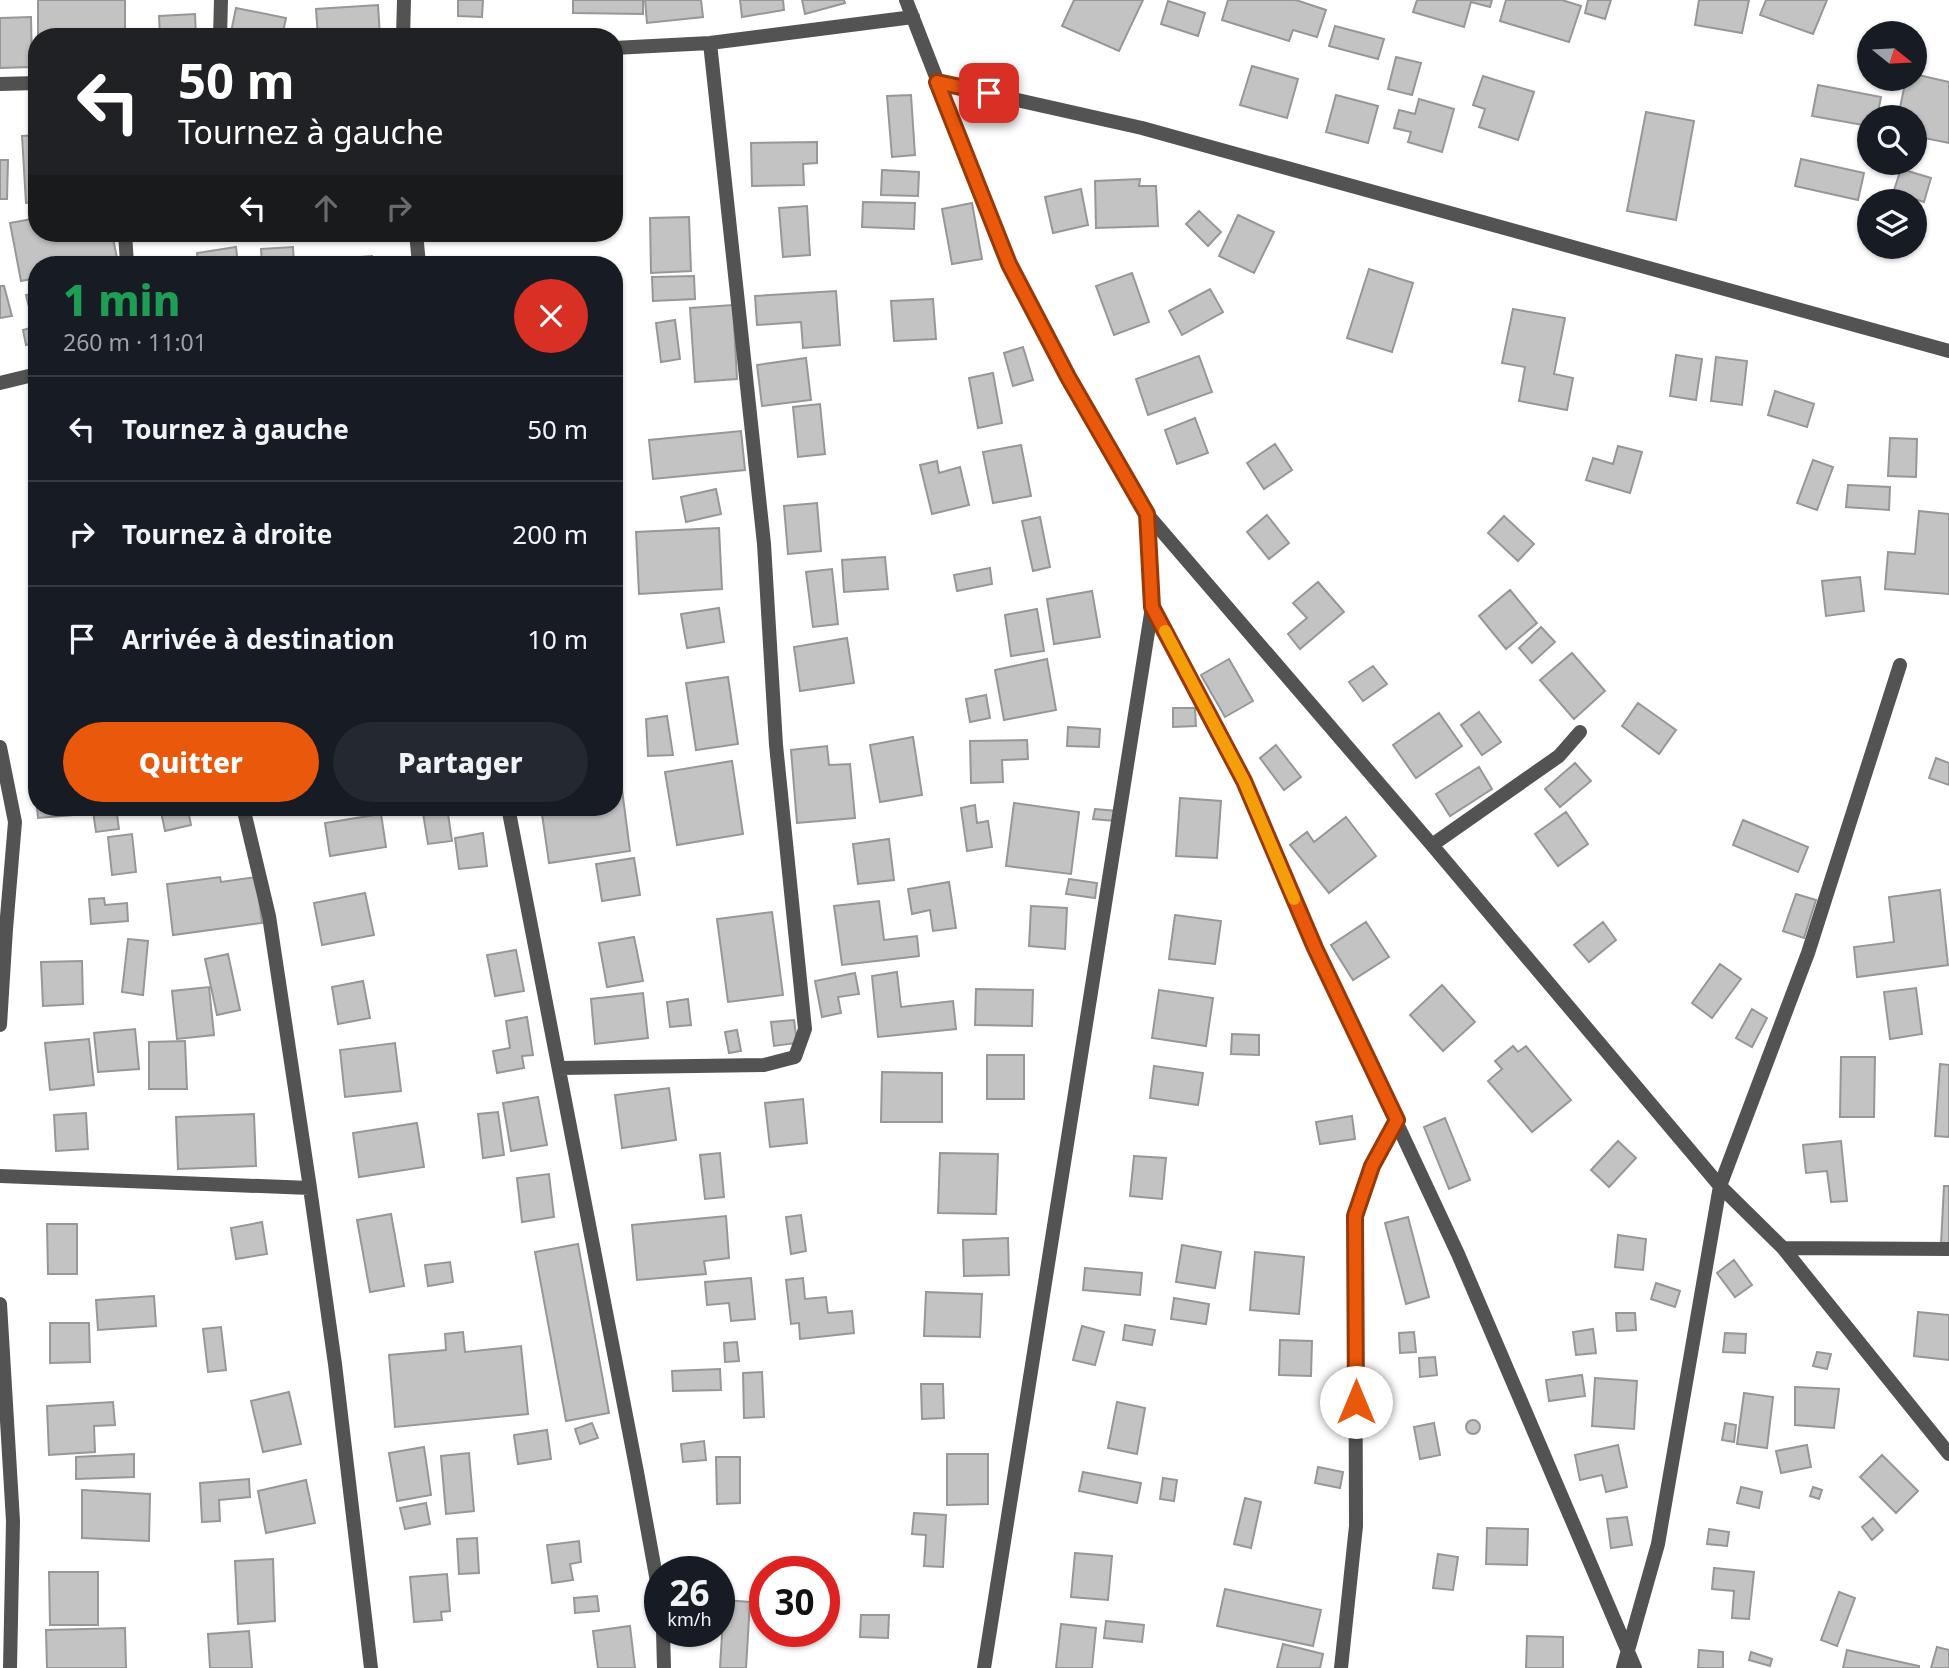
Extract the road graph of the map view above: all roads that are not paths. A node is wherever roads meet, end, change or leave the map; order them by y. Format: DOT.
graph roads {
  1 [pos="220,0"];
  2 [pos="404,0"];
  3 [pos="906,0"];
  4 [pos="913,16"];
  5 [pos="220,28"];
  6 [pos="403,28"];
  7 [pos="710,43"];
  8 [pos="623,48"];
  9 [pos="937,82"];
  10 [pos="28,83"];
  11 [pos="0,84"];
  12 [pos="1949,351"];
  13 [pos="28,376"];
  14 [pos="0,383"];
  15 [pos="1147,514"];
  16 [pos="1152,607"];
  17 [pos="1900,665"];
  18 [pos="1580,732"];
  19 [pos="0,747"];
  20 [pos="245,816"];
  21 [pos="510,816"];
  22 [pos="1432,845"];
  23 [pos="0,1025"];
  24 [pos="559,1068"];
  25 [pos="1397,1120"];
  26 [pos="0,1176"];
  27 [pos="1720,1186"];
  28 [pos="310,1188"];
  29 [pos="1783,1248"];
  30 [pos="1949,1249"];
  31 [pos="0,1304"];
  32 [pos="1949,1454"];
  33 [pos="652,1556"];
  34 [pos="663,1647"];
  35 [pos="1628,1652"];
  36 [pos="10,1668"];
  37 [pos="371,1668"];
  38 [pos="664,1668"];
  39 [pos="984,1668"];
  40 [pos="1341,1668"];
  41 [pos="1623,1668"];
  42 [pos="1635,1668"];
  1 -- 5 [label="street"];
  2 -- 6 [label="street"];
  3 -- 4 [label="street"];
  4 -- 7 [label="street"];
  4 -- 9 [label="street"];
  7 -- 8 [label="street"];
  7 -- 24 [label="street"];
  9 -- 12 [label="street"];
  9 -- 15 [label="street"];
  10 -- 11 [label="street"];
  13 -- 14 [label="street"];
  15 -- 16 [label="street"];
  15 -- 22 [label="street"];
  16 -- 25 [label="street"];
  16 -- 39 [label="street"];
  17 -- 27 [label="street"];
  18 -- 22 [label="street"];
  19 -- 23 [label="street"];
  20 -- 28 [label="street"];
  21 -- 24 [label="street"];
  22 -- 27 [label="street"];
  24 -- 33 [label="street"];
  25 -- 35 [label="street"];
  25 -- 40 [label="street"];
  26 -- 28 [label="street"];
  27 -- 29 [label="street"];
  27 -- 35 [label="street"];
  28 -- 37 [label="street"];
  29 -- 30 [label="street"];
  29 -- 32 [label="street"];
  31 -- 36 [label="street"];
  34 -- 38 [label="street"];
  35 -- 41 [label="street"];
  35 -- 42 [label="street"];
}
